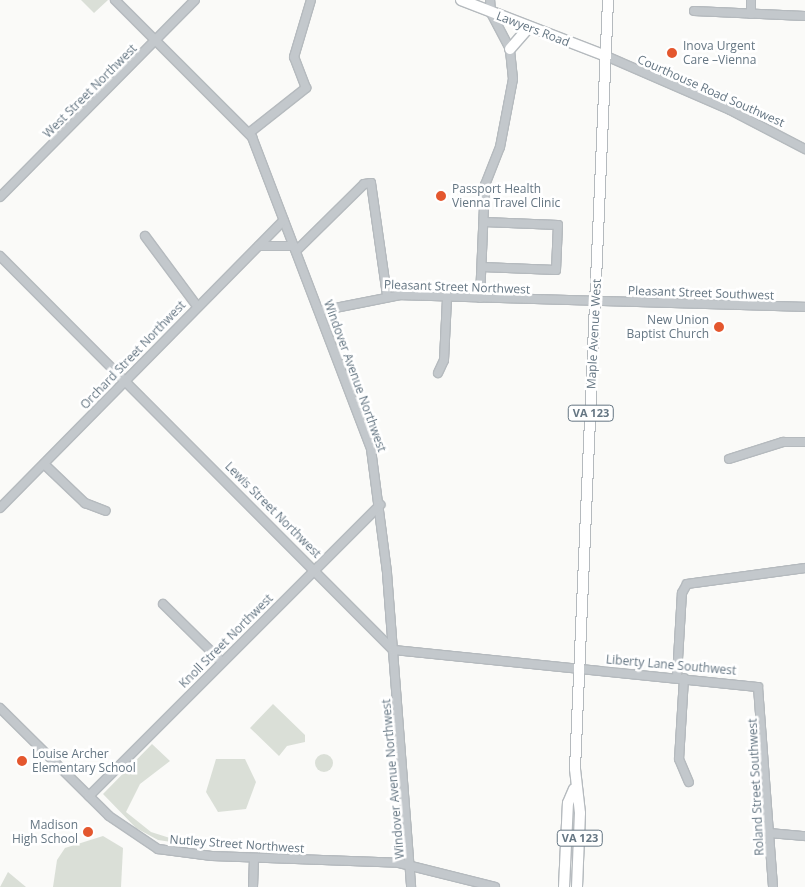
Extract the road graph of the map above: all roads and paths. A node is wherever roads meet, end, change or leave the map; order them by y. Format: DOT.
graph roads {
  1 [pos="115,0"];
  2 [pos="195,0"];
  3 [pos="311,0"];
  4 [pos="461,0"];
  5 [pos="490,0"];
  6 [pos="608,0"];
  7 [pos="751,0"];
  8 [pos="694,11"];
  9 [pos="491,13"];
  10 [pos="751,14"];
  11 [pos="805,16"];
  12 [pos="528,28"];
  13 [pos="156,40"];
  14 [pos="510,49"];
  15 [pos="606,56"];
  16 [pos="249,133"];
  17 [pos="805,149"];
  18 [pos="0,197"];
  19 [pos="284,220"];
  20 [pos="484,222"];
  21 [pos="144,236"];
  22 [pos="259,246"];
  23 [pos="295,249"];
  24 [pos="0,256"];
  25 [pos="482,267"];
  26 [pos="387,296"];
  27 [pos="448,298"];
  28 [pos="480,298"];
  29 [pos="596,301"];
  30 [pos="197,306"];
  31 [pos="805,307"];
  32 [pos="320,311"];
  33 [pos="438,373"];
  34 [pos="126,379"];
  35 [pos="805,442"];
  36 [pos="729,459"];
  37 [pos="44,464"];
  38 [pos="380,505"];
  39 [pos="0,508"];
  40 [pos="106,511"];
  41 [pos="316,568"];
  42 [pos="805,568"];
  43 [pos="163,604"];
  44 [pos="393,650"];
  45 [pos="221,661"];
  46 [pos="581,668"];
  47 [pos="680,677"];
  48 [pos="758,687"];
  49 [pos="0,708"];
  50 [pos="689,782"];
  51 [pos="574,789"];
  52 [pos="89,796"];
  53 [pos="769,833"];
  54 [pos="805,836"];
  55 [pos="254,858"];
  56 [pos="411,865"];
  57 [pos="253,887"];
  58 [pos="411,887"];
  59 [pos="496,887"];
  60 [pos="564,887"];
  61 [pos="577,887"];
  62 [pos="773,887"];
  1 -- 13 [label="street, Windover Avenue Northwest"];
  2 -- 13 [label="street, West Street Northwest"];
  3 -- 16 [label="street"];
  4 -- 9 [label="main road, Lawyers Road"];
  5 -- 9 [label="street"];
  6 -- 15 [label="main road, Maple Avenue West / VA 123"];
  7 -- 10 [label="street"];
  8 -- 10 [label="street"];
  9 -- 12 [label="main road, Lawyers Road"];
  9 -- 14 [label="street"];
  10 -- 11 [label="street"];
  12 -- 14 [label="main road"];
  12 -- 15 [label="main road, Lawyers Road"];
  13 -- 16 [label="street, Windover Avenue Northwest"];
  13 -- 18 [label="street, West Street Northwest"];
  14 -- 20 [label="street"];
  15 -- 17 [label="street, Courthouse Road Southwest"];
  15 -- 29 [label="main road, Maple Avenue West / VA 123"];
  16 -- 19 [label="street, Windover Avenue Northwest"];
  19 -- 22 [label="street, Orchard Street Northwest"];
  19 -- 23 [label="street, Windover Avenue Northwest"];
  20 -- 25 [label="street"];
  20 -- 25 [label="street"];
  21 -- 30 [label="street"];
  22 -- 23 [label="street"];
  22 -- 30 [label="street, Orchard Street Northwest"];
  23 -- 26 [label="street"];
  23 -- 32 [label="street, Windover Avenue Northwest"];
  24 -- 34 [label="street, Lewis Street Northwest"];
  25 -- 28 [label="street"];
  26 -- 27 [label="street, Pleasant Street Northwest"];
  26 -- 32 [label="street, Pleasant Street Northwest"];
  27 -- 28 [label="street, Pleasant Street Northwest"];
  27 -- 33 [label="street"];
  28 -- 29 [label="street, Pleasant Street Northwest"];
  29 -- 31 [label="street, Pleasant Street Southwest"];
  29 -- 46 [label="main road, Maple Avenue West / VA 123"];
  30 -- 34 [label="street, Orchard Street Northwest"];
  32 -- 38 [label="street, Windover Avenue Northwest"];
  34 -- 37 [label="street, Orchard Street Northwest"];
  34 -- 41 [label="street, Lewis Street Northwest"];
  35 -- 36 [label="street"];
  37 -- 39 [label="street, Orchard Street Northwest"];
  37 -- 40 [label="street"];
  38 -- 41 [label="street, Knoll Street Northwest"];
  38 -- 44 [label="street, Windover Avenue Northwest"];
  41 -- 44 [label="street, Lewis Street Northwest"];
  41 -- 45 [label="street, Knoll Street Northwest"];
  42 -- 47 [label="street"];
  43 -- 45 [label="street"];
  44 -- 46 [label="street"];
  44 -- 56 [label="street, Windover Avenue Northwest"];
  45 -- 52 [label="street, Knoll Street Northwest"];
  46 -- 47 [label="street, Liberty Lane Southwest"];
  46 -- 51 [label="main road, Maple Avenue West / VA 123"];
  47 -- 48 [label="street, Liberty Lane Southwest"];
  47 -- 50 [label="street"];
  48 -- 53 [label="street, Roland Street Southwest"];
  49 -- 52 [label="street, Nutley Street Northwest"];
  51 -- 60 [label="main road, Maple Avenue West / VA 123"];
  51 -- 61 [label="main road, Maple Avenue West / VA 123"];
  52 -- 55 [label="street, Nutley Street Northwest"];
  53 -- 54 [label="street"];
  53 -- 62 [label="street, Roland Street Southwest"];
  55 -- 56 [label="street, Nutley Street Northwest"];
  55 -- 57 [label="street"];
  56 -- 58 [label="street, Windover Avenue Northwest"];
  56 -- 59 [label="street, Nutley Street Northwest"];
}
